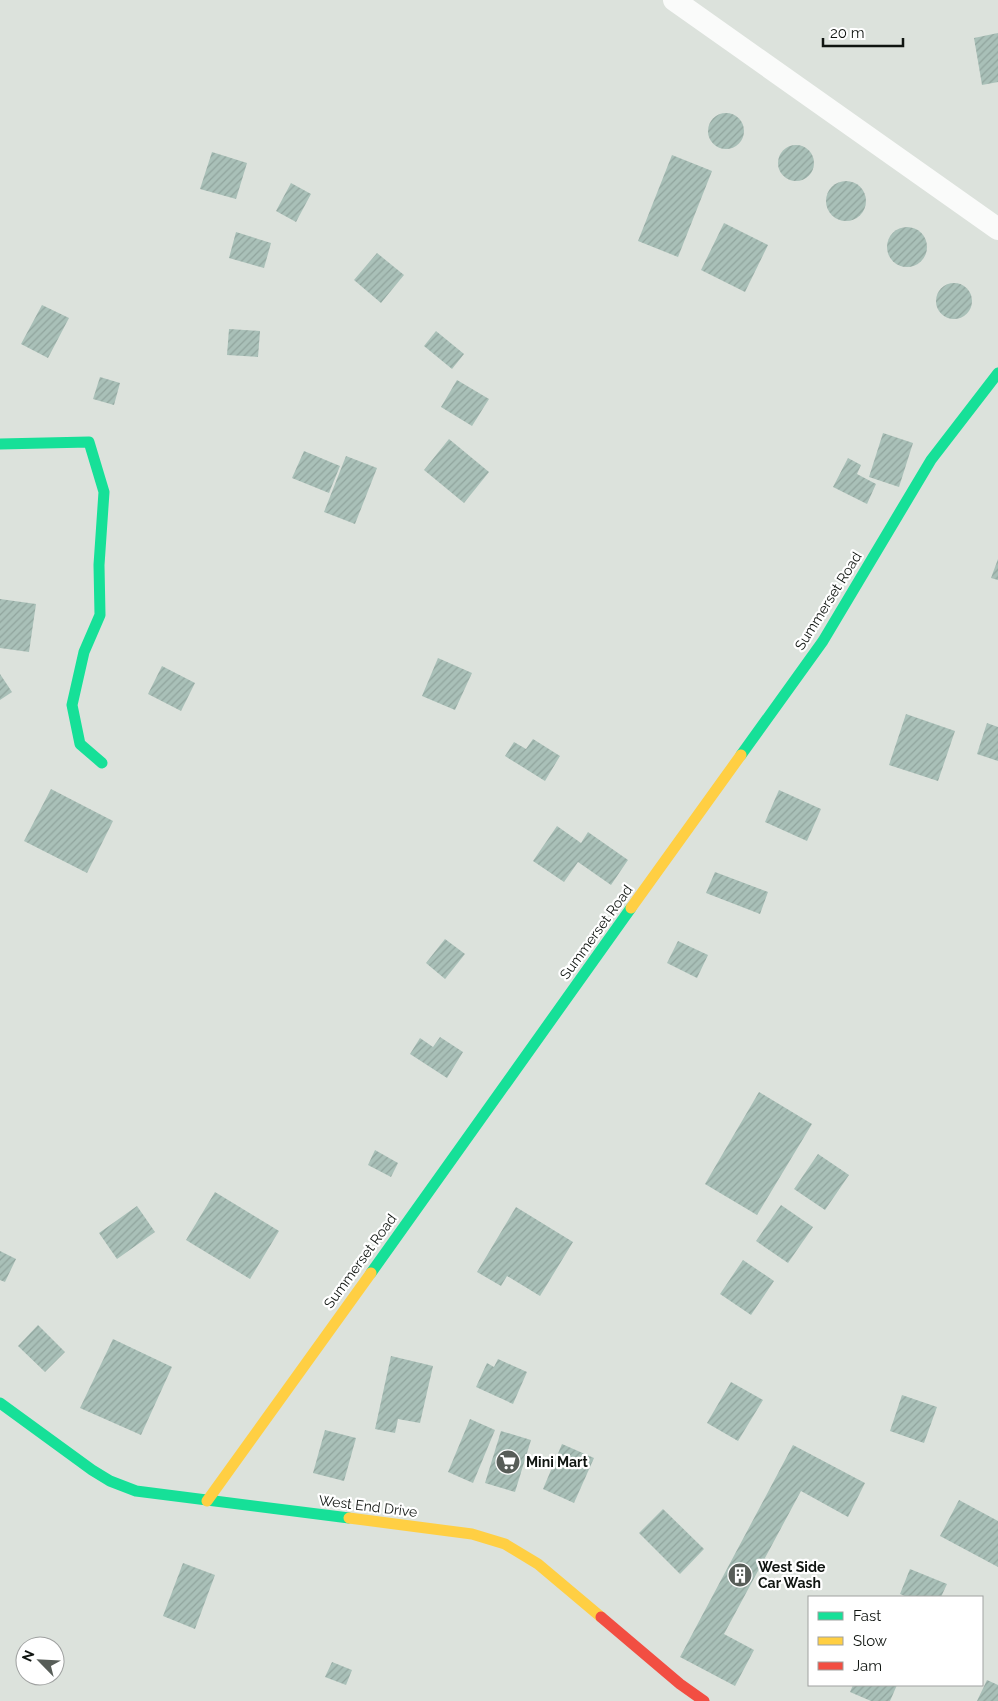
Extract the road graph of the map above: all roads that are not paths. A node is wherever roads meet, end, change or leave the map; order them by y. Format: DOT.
graph roads {
  1 [pos="674,0"];
  2 [pos="998,229"];
  3 [pos="998,373"];
  4 [pos="0,444"];
  5 [pos="102,763"];
  6 [pos="0,1403"];
  7 [pos="207,1501"];
  8 [pos="704,1701"];
  1 -- 2 [label="street"];
  3 -- 7 [label="street, Summerset Road"];
  4 -- 5 [label="street"];
  6 -- 7 [label="street, West End Drive"];
  7 -- 8 [label="street, West End Drive"];
}
